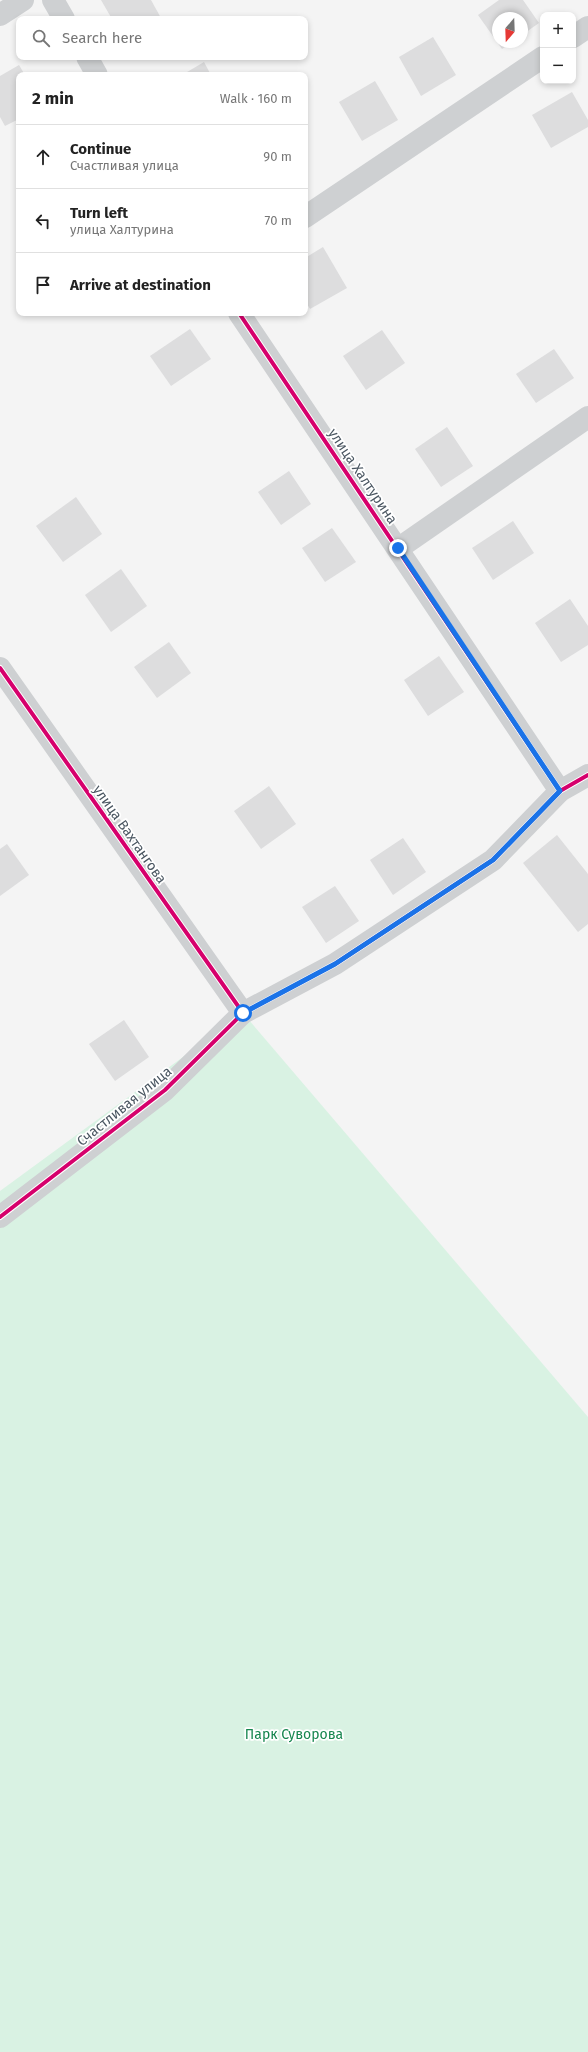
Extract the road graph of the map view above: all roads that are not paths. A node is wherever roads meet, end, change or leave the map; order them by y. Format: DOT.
graph roads {
  1 [pos="23,0"];
  2 [pos="53,0"];
  3 [pos="0,15"];
  4 [pos="62,16"];
  5 [pos="588,27"];
  6 [pos="576,35"];
  7 [pos="540,59"];
  8 [pos="89,60"];
  9 [pos="95,72"];
  10 [pos="308,214"];
  11 [pos="241,316"];
  12 [pos="588,417"];
  13 [pos="398,548"];
  14 [pos="0,668"];
  15 [pos="586,780"];
  16 [pos="560,791"];
  17 [pos="243,1013"];
  18 [pos="0,1217"];
  1 -- 3 [label="street"];
  2 -- 4 [label="street"];
  5 -- 6 [label="street"];
  7 -- 10 [label="street"];
  8 -- 9 [label="street"];
  11 -- 13 [label="street, улица Халтурина"];
  12 -- 13 [label="street"];
  13 -- 16 [label="street, улица Халтурина"];
  14 -- 17 [label="street, улица Вахтангова"];
  15 -- 16 [label="street, Счастливая улица"];
  16 -- 17 [label="street, Счастливая улица"];
  17 -- 18 [label="street, Счастливая улица"];
}
